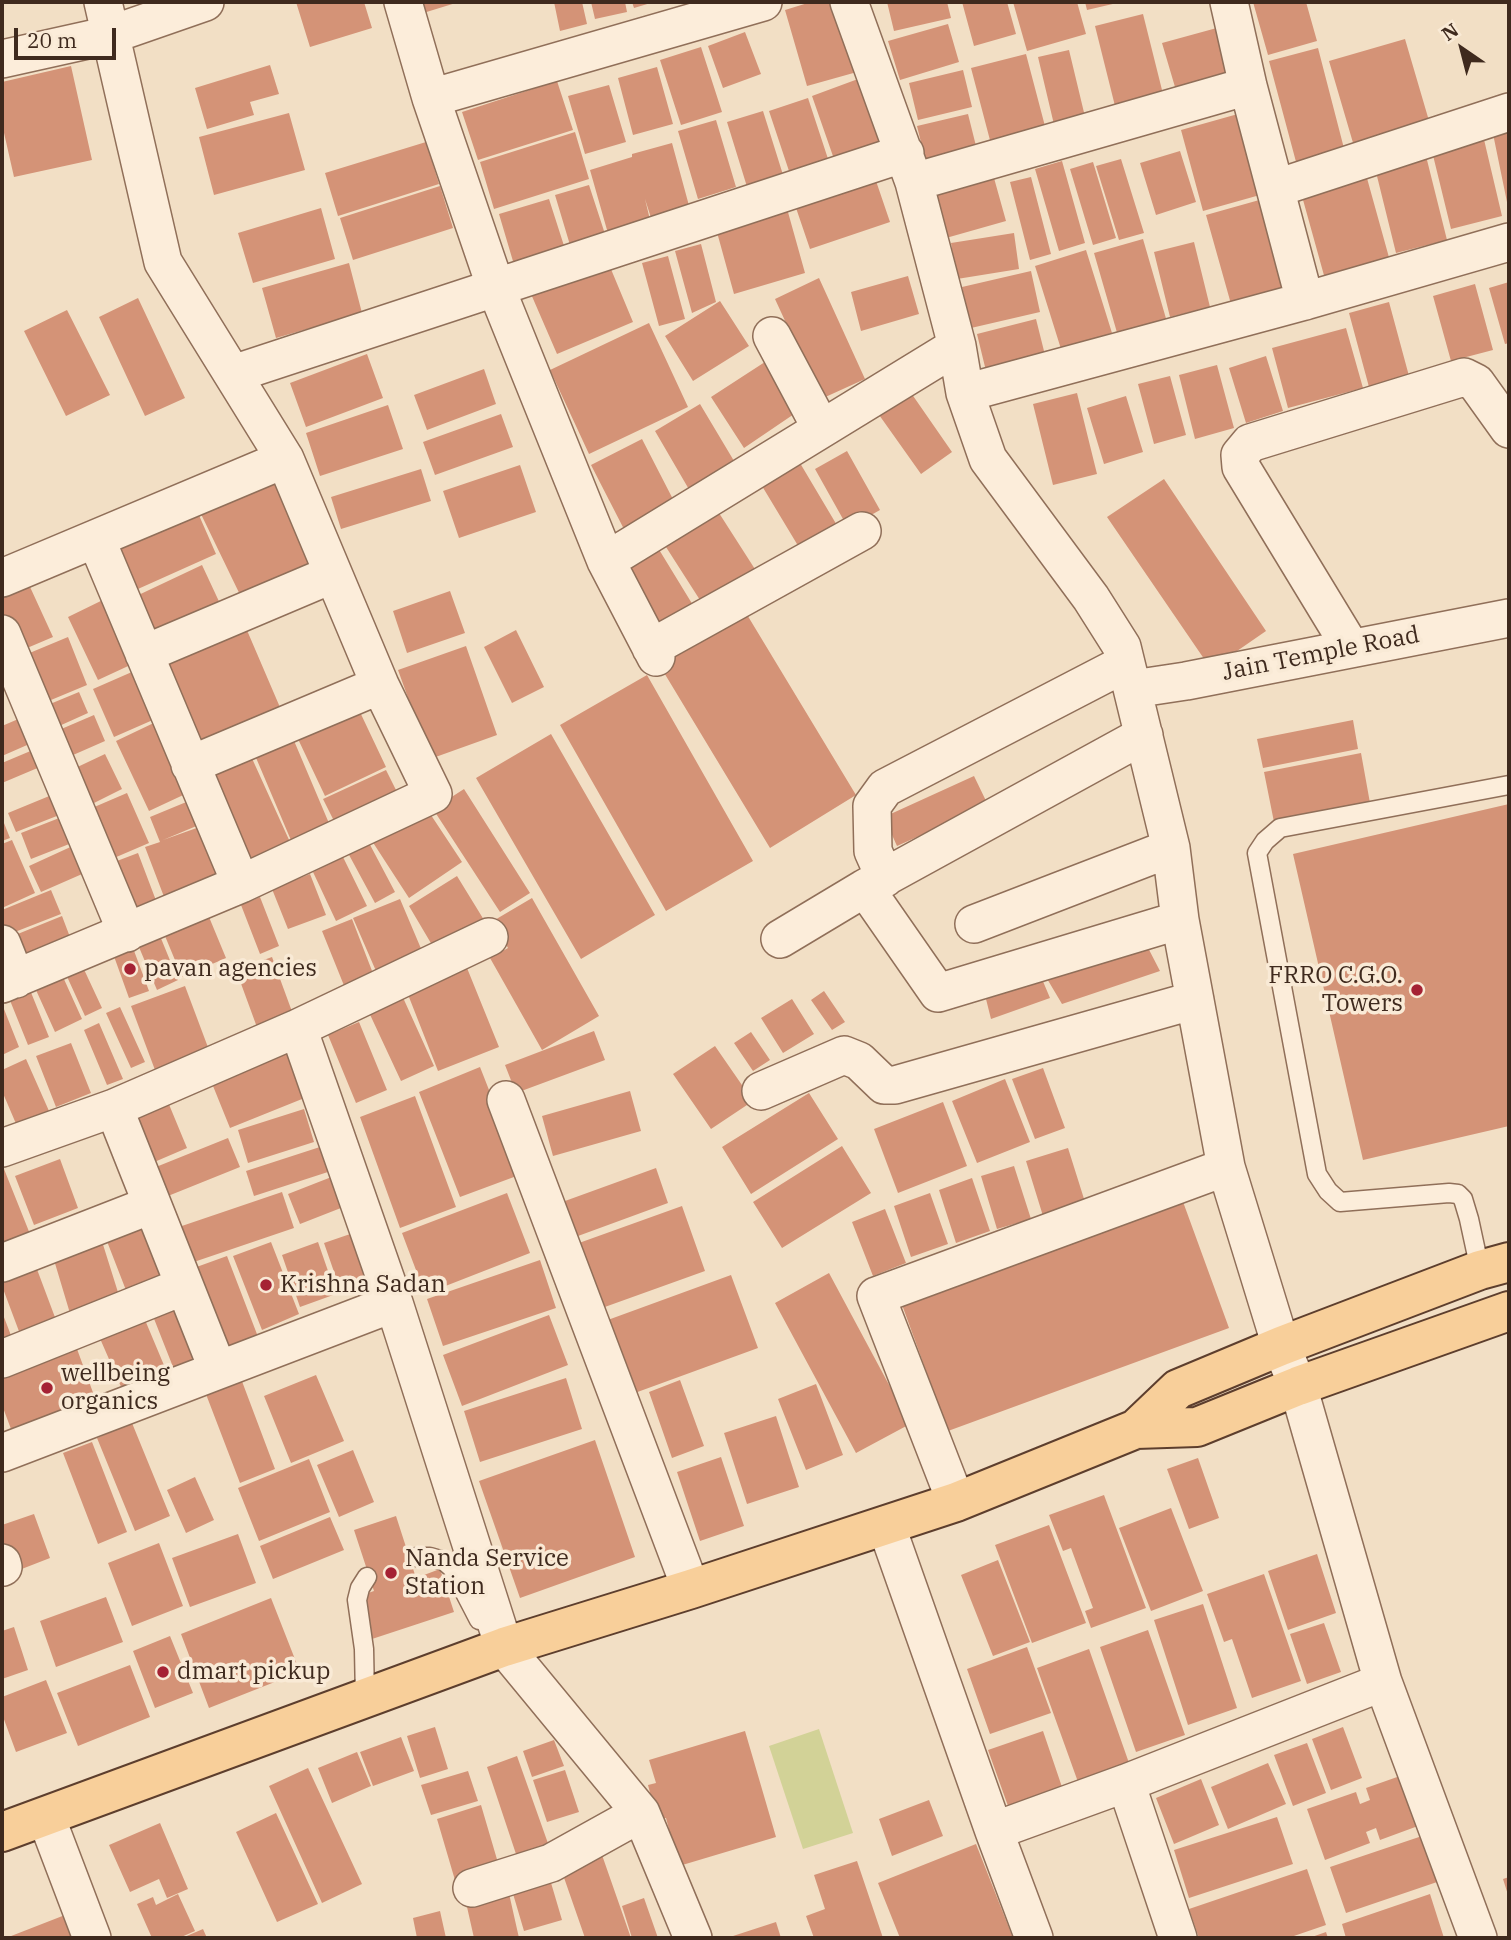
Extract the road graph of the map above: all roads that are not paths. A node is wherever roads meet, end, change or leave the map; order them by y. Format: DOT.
graph roads {
  1 [pos="205,2"];
  2 [pos="403,2"];
  3 [pos="763,2"];
  4 [pos="849,2"];
  5 [pos="1229,2"];
  6 [pos="106,19"];
  7 [pos="2,59"];
  8 [pos="1248,86"];
  9 [pos="431,98"];
  10 [pos="1509,111"];
  11 [pos="910,168"];
  12 [pos="1277,188"];
  13 [pos="1509,242"];
  14 [pos="496,288"];
  15 [pos="1305,301"];
  16 [pos="772,336"];
  17 [pos="957,346"];
  18 [pos="233,374"];
  19 [pos="965,393"];
  20 [pos="821,428"];
  21 [pos="1509,429"];
  22 [pos="285,458"];
  23 [pos="862,531"];
  24 [pos="96,539"];
  25 [pos="606,561"];
  26 [pos="333,574"];
  27 [pos="2,578"];
  28 [pos="1509,618"];
  29 [pos="2,634"];
  30 [pos="1351,648"];
  31 [pos="144,653"];
  32 [pos="1129,676"];
  33 [pos="380,685"];
  34 [pos="1144,735"];
  35 [pos="190,765"];
  36 [pos="1509,785"];
  37 [pos="1171,848"];
  38 [pos="875,883"];
  39 [pos="241,884"];
  40 [pos="1180,920"];
  41 [pos="974,924"];
  42 [pos="127,933"];
  43 [pos="489,937"];
  44 [pos="780,939"];
  45 [pos="2,944"];
  46 [pos="9,981"];
  47 [pos="1195,1000"];
  48 [pos="298,1028"];
  49 [pos="761,1091"];
  50 [pos="506,1101"];
  51 [pos="114,1108"];
  52 [pos="2,1148"];
  53 [pos="1226,1167"];
  54 [pos="151,1205"];
  55 [pos="2,1263"];
  56 [pos="1494,1266"];
  57 [pos="184,1286"];
  58 [pos="394,1303"];
  59 [pos="1509,1311"];
  60 [pos="1281,1346"];
  61 [pos="2,1359"];
  62 [pos="219,1370"];
  63 [pos="1298,1386"];
  64 [pos="1136,1429"];
  65 [pos="2,1453"];
  66 [pos="956,1502"];
  67 [pos="886,1525"];
  68 [pos="416,1557"];
  69 [pos="367,1577"];
  70 [pos="691,1589"];
  71 [pos="498,1649"];
  72 [pos="1383,1682"];
  73 [pos="365,1698"];
  74 [pos="1126,1783"];
  75 [pos="640,1813"];
  76 [pos="46,1816"];
  77 [pos="993,1831"];
  78 [pos="2,1832"];
  79 [pos="472,1888"];
  80 [pos="92,1938"];
  81 [pos="693,1938"];
  82 [pos="1034,1938"];
  83 [pos="1178,1938"];
  84 [pos="1478,1938"];
  1 -- 6 [label="street"];
  2 -- 9 [label="street"];
  3 -- 9 [label="street"];
  4 -- 11 [label="street"];
  5 -- 8 [label="street"];
  6 -- 7 [label="street"];
  6 -- 18 [label="street"];
  8 -- 11 [label="street"];
  8 -- 12 [label="street"];
  9 -- 14 [label="street"];
  10 -- 12 [label="street"];
  11 -- 14 [label="street"];
  11 -- 17 [label="street"];
  12 -- 15 [label="street"];
  13 -- 15 [label="street"];
  14 -- 18 [label="street"];
  14 -- 25 [label="street"];
  15 -- 19 [label="street"];
  16 -- 20 [label="street"];
  17 -- 19 [label="street"];
  17 -- 20 [label="street"];
  18 -- 22 [label="street"];
  19 -- 32 [label="street"];
  20 -- 25 [label="street"];
  21 -- 30 [label="street"];
  22 -- 24 [label="street"];
  22 -- 26 [label="street"];
  23 -- 25 [label="street"];
  24 -- 27 [label="street"];
  24 -- 31 [label="street"];
  26 -- 31 [label="street"];
  26 -- 33 [label="street"];
  28 -- 30 [label="street, Jain Temple Road"];
  29 -- 42 [label="street"];
  30 -- 32 [label="street, Jain Temple Road"];
  31 -- 35 [label="street"];
  32 -- 34 [label="street"];
  32 -- 38 [label="street, Jain Temple Road"];
  33 -- 35 [label="street"];
  33 -- 39 [label="street"];
  34 -- 37 [label="street"];
  34 -- 38 [label="street"];
  35 -- 39 [label="street"];
  36 -- 56 [label="lane"];
  37 -- 40 [label="street"];
  37 -- 41 [label="street"];
  38 -- 40 [label="street, Jain Temple Road"];
  38 -- 44 [label="street"];
  39 -- 42 [label="street"];
  40 -- 47 [label="street"];
  42 -- 46 [label="street"];
  43 -- 48 [label="street"];
  45 -- 46 [label="street"];
  47 -- 49 [label="street"];
  47 -- 53 [label="street"];
  48 -- 51 [label="street"];
  48 -- 58 [label="street"];
  50 -- 70 [label="street"];
  51 -- 52 [label="street"];
  51 -- 54 [label="street"];
  53 -- 60 [label="street"];
  53 -- 66 [label="street"];
  54 -- 55 [label="street"];
  54 -- 57 [label="street"];
  56 -- 60 [label="main road"];
  57 -- 61 [label="street"];
  57 -- 62 [label="street"];
  58 -- 62 [label="street"];
  58 -- 71 [label="street"];
  59 -- 63 [label="main road"];
  60 -- 63 [label="street"];
  60 -- 64 [label="main road"];
  62 -- 65 [label="street"];
  63 -- 64 [label="main road"];
  63 -- 72 [label="street"];
  64 -- 66 [label="main road"];
  66 -- 67 [label="main road"];
  67 -- 70 [label="main road"];
  67 -- 77 [label="street"];
  68 -- 71 [label="lane"];
  69 -- 73 [label="lane"];
  70 -- 71 [label="main road"];
  71 -- 73 [label="main road"];
  71 -- 75 [label="street"];
  72 -- 74 [label="street"];
  72 -- 84 [label="street"];
  73 -- 76 [label="main road"];
  74 -- 77 [label="street"];
  74 -- 83 [label="street"];
  75 -- 79 [label="street"];
  75 -- 81 [label="street"];
  76 -- 78 [label="main road"];
  76 -- 80 [label="street"];
  77 -- 82 [label="street"];
}
